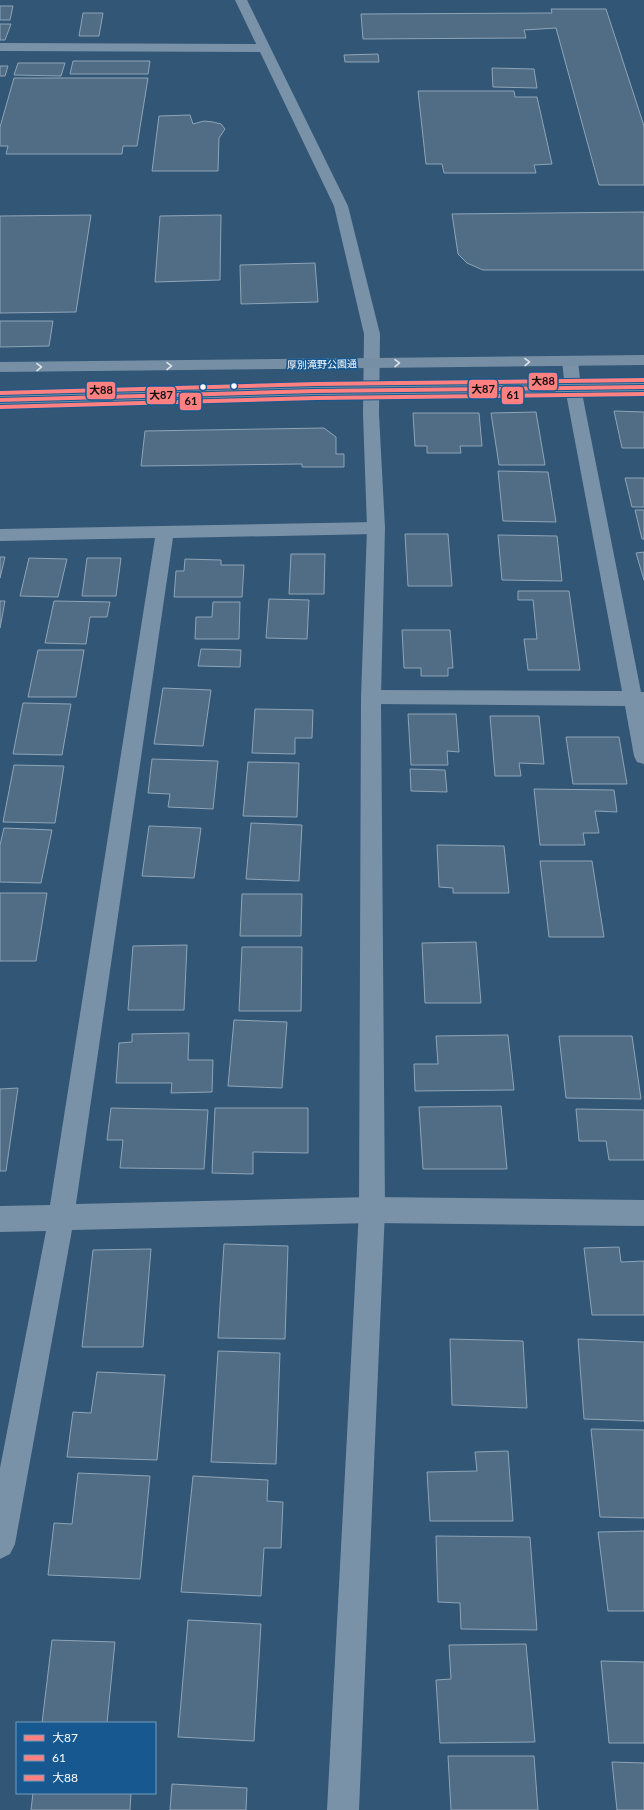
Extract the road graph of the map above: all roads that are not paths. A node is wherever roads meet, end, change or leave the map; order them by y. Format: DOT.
graph roads {
  1 [pos="242,0"];
  2 [pos="0,47"];
  3 [pos="263,48"];
  4 [pos="644,360"];
  5 [pos="570,361"];
  6 [pos="371,364"];
  7 [pos="0,367"];
  8 [pos="644,387"];
  9 [pos="574,388"];
  10 [pos="372,391"];
  11 [pos="0,400"];
  12 [pos="376,528"];
  13 [pos="165,533"];
  14 [pos="0,535"];
  15 [pos="371,697"];
  16 [pos="638,699"];
  17 [pos="644,756"];
  18 [pos="372,1210"];
  19 [pos="644,1213"];
  20 [pos="61,1218"];
  21 [pos="0,1219"];
  22 [pos="0,1544"];
  23 [pos="343,1810"];
  1 -- 3 [label="street"];
  2 -- 3 [label="street"];
  3 -- 6 [label="street"];
  4 -- 5 [label="main road, 厚別滝野公園通"];
  6 -- 5 [label="main road, 厚別滝野公園通, one-way"];
  5 -- 9 [label="street"];
  7 -- 6 [label="main road, 厚別滝野公園通, one-way"];
  6 -- 10 [label="street"];
  8 -- 9 [label="main road"];
  9 -- 10 [label="main road"];
  9 -- 16 [label="street"];
  10 -- 11 [label="main road"];
  10 -- 12 [label="street"];
  12 -- 13 [label="street"];
  12 -- 15 [label="street"];
  13 -- 14 [label="street"];
  13 -- 20 [label="street"];
  15 -- 16 [label="street"];
  15 -- 18 [label="street"];
  16 -- 17 [label="street"];
  18 -- 19 [label="street"];
  18 -- 20 [label="street"];
  18 -- 23 [label="street"];
  20 -- 21 [label="street"];
  20 -- 22 [label="street"];
}
